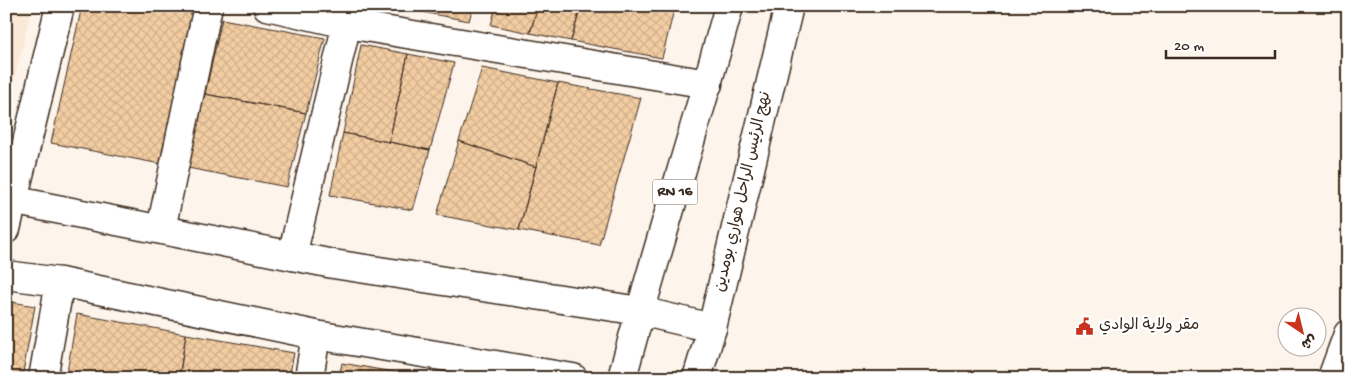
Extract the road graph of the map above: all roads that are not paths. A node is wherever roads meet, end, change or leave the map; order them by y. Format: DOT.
graph roads {
  1 [pos="60,6"];
  2 [pos="208,6"];
  3 [pos="267,6"];
  4 [pos="729,6"];
  5 [pos="788,6"];
  6 [pos="349,15"];
  7 [pos="708,84"];
  8 [pos="10,200"];
  9 [pos="6,229"];
  10 [pos="161,229"];
  11 [pos="292,256"];
  12 [pos="6,275"];
  13 [pos="60,282"];
  14 [pos="640,312"];
  15 [pos="712,328"];
  16 [pos="1348,334"];
  17 [pos="316,335"];
  18 [pos="43,378"];
  19 [pos="309,378"];
  20 [pos="573,378"];
  21 [pos="622,378"];
  22 [pos="697,378"];
  23 [pos="1332,378"];
  1 -- 8 [label="street"];
  2 -- 10 [label="street"];
  3 -- 6 [label="street"];
  4 -- 7 [label="street, RN 16"];
  5 -- 15 [label="street, نهج الرئيس الراحل هواري بومدين"];
  6 -- 7 [label="street"];
  6 -- 11 [label="street"];
  7 -- 14 [label="street, RN 16"];
  8 -- 9 [label="street"];
  8 -- 10 [label="street"];
  10 -- 11 [label="street"];
  11 -- 14 [label="street"];
  12 -- 13 [label="street"];
  13 -- 17 [label="street"];
  13 -- 18 [label="street"];
  14 -- 15 [label="street"];
  14 -- 21 [label="street, RN 16"];
  15 -- 22 [label="street, نهج الرئيس الراحل هواري بومدين"];
  16 -- 23 [label="street"];
  17 -- 19 [label="street"];
  17 -- 20 [label="street"];
}
